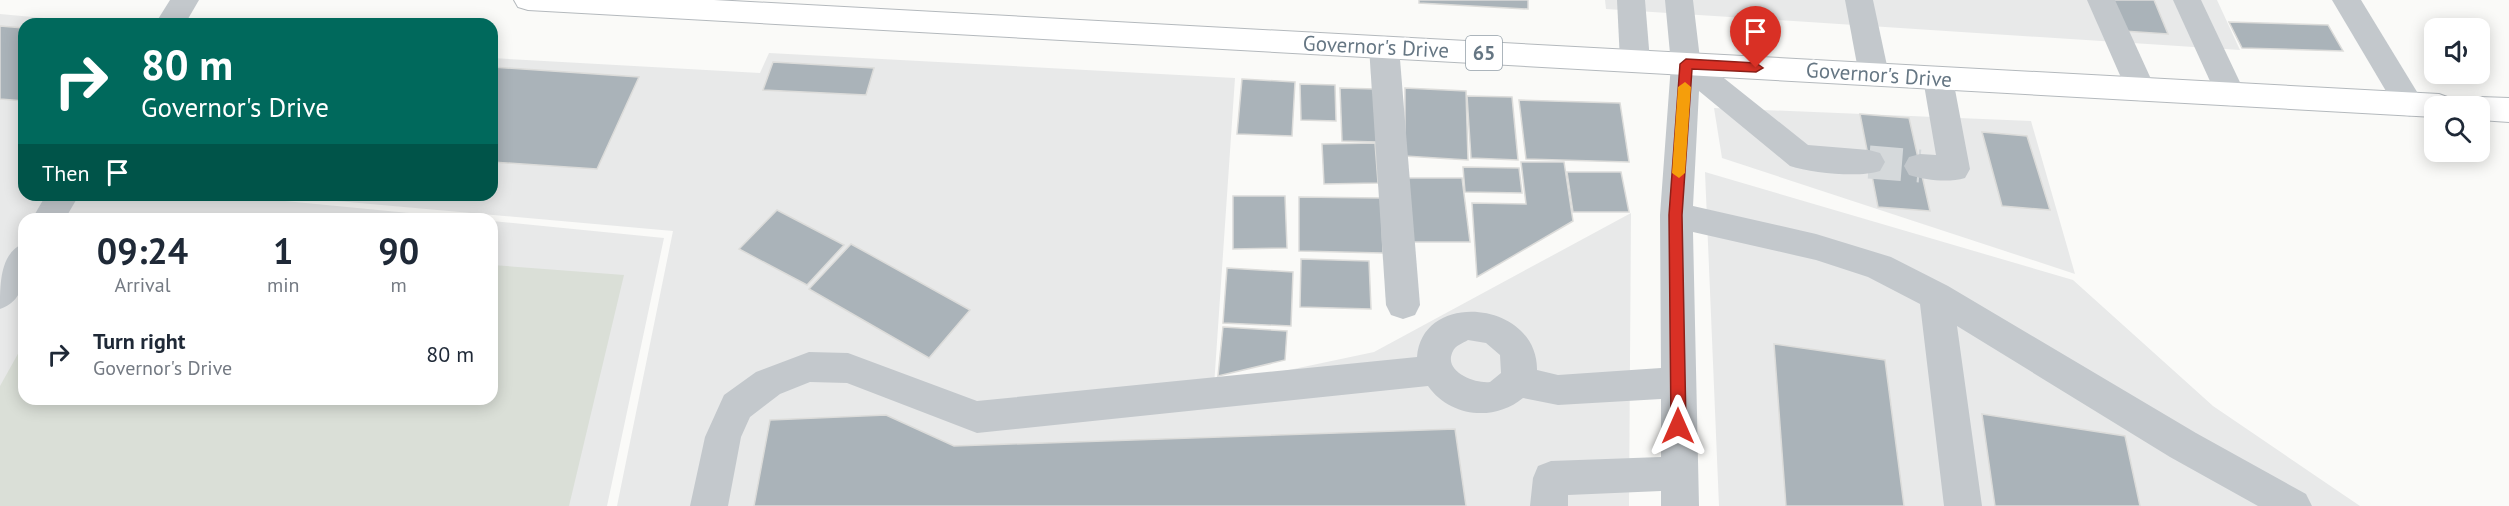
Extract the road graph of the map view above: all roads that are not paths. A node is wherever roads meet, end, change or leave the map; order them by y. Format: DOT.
graph roads {
  1 [pos="185,0"];
  2 [pos="528,0"];
  3 [pos="1631,0"];
  4 [pos="1679,0"];
  5 [pos="1859,0"];
  6 [pos="2101,0"];
  7 [pos="2187,0"];
  8 [pos="2346,0"];
  9 [pos="548,1"];
  10 [pos="696,5"];
  11 [pos="174,18"];
  12 [pos="1384,47"];
  13 [pos="1635,61"];
  14 [pos="1686,64"];
  15 [pos="1874,75"];
  16 [pos="1938,79"];
  17 [pos="2141,90"];
  18 [pos="2231,95"];
  19 [pos="2410,105"];
  20 [pos="2424,105"];
  21 [pos="2490,109"];
  22 [pos="2509,110"];
  23 [pos="1869,162"];
  24 [pos="1920,166"];
  25 [pos="1676,215"];
  26 [pos="18,266"];
  27 [pos="0,295"];
  28 [pos="1936,296"];
  29 [pos="1403,305"];
  30 [pos="1435,370"];
  31 [pos="1516,381"];
  32 [pos="1678,381"];
  33 [pos="1679,489"];
  34 [pos="709,506"];
  35 [pos="1549,506"];
  36 [pos="1963,506"];
  37 [pos="2293,506"];
  1 -- 11 [label="street"];
  2 -- 9 [label="highway, Governor's Drive / 65"];
  3 -- 13 [label="street"];
  4 -- 14 [label="street"];
  5 -- 15 [label="street"];
  6 -- 17 [label="street"];
  7 -- 18 [label="street"];
  8 -- 19 [label="street"];
  9 -- 10 [label="highway, Governor's Drive / 65"];
  10 -- 12 [label="highway, Governor's Drive / 65"];
  12 -- 13 [label="highway, Governor's Drive / 65"];
  12 -- 29 [label="street"];
  13 -- 14 [label="highway, Governor's Drive / 65"];
  14 -- 15 [label="highway, Governor's Drive / 65"];
  14 -- 23 [label="street"];
  14 -- 25 [label="street"];
  15 -- 16 [label="highway, Governor's Drive / 65"];
  16 -- 17 [label="highway, Governor's Drive / 65"];
  16 -- 24 [label="street"];
  17 -- 18 [label="highway, Governor's Drive / 65"];
  18 -- 19 [label="highway, Governor's Drive / 65"];
  19 -- 20 [label="highway, Governor's Drive / 65"];
  21 -- 22 [label="highway"];
  25 -- 28 [label="street"];
  25 -- 32 [label="street"];
  26 -- 27 [label="street"];
  28 -- 36 [label="street"];
  28 -- 37 [label="street"];
  30 -- 31 [label="street"];
  30 -- 31 [label="street"];
  30 -- 34 [label="street"];
  31 -- 32 [label="street"];
  32 -- 33 [label="street"];
  33 -- 35 [label="street"];
}
